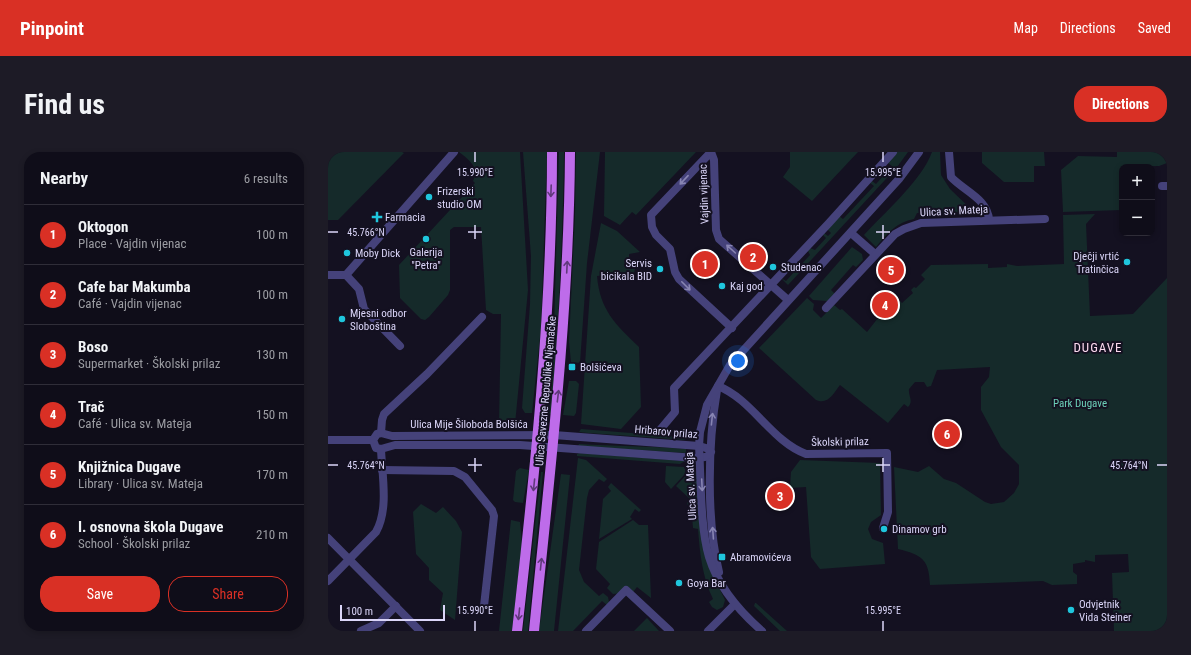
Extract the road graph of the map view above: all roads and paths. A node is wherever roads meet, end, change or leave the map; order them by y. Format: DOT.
graph roads {
  1 [pos="454,152"];
  2 [pos="552,152"];
  3 [pos="570,152"];
  4 [pos="711,152"];
  5 [pos="893,152"];
  6 [pos="919,152"];
  7 [pos="949,152"];
  8 [pos="1045,219"];
  9 [pos="989,220"];
  10 [pos="851,233"];
  11 [pos="875,254"];
  12 [pos="328,275"];
  13 [pos="346,275"];
  14 [pos="770,285"];
  15 [pos="788,300"];
  16 [pos="826,308"];
  17 [pos="482,317"];
  18 [pos="732,328"];
  19 [pos="400,346"];
  20 [pos="718,386"];
  21 [pos="659,430"];
  22 [pos="383,434"];
  23 [pos="538,435"];
  24 [pos="554,435"];
  25 [pos="328,440"];
  26 [pos="373,440"];
  27 [pos="537,446"];
  28 [pos="699,446"];
  29 [pos="384,448"];
  30 [pos="552,448"];
  31 [pos="711,452"];
  32 [pos="700,458"];
  33 [pos="382,470"];
  34 [pos="883,528"];
  35 [pos="328,538"];
  36 [pos="349,559"];
  37 [pos="328,581"];
  38 [pos="722,585"];
  39 [pos="735,604"];
  40 [pos="396,606"];
  41 [pos="484,606"];
  42 [pos="361,631"];
  43 [pos="420,631"];
  44 [pos="518,631"];
  45 [pos="534,631"];
  46 [pos="586,631"];
  47 [pos="670,631"];
  48 [pos="708,631"];
  49 [pos="762,631"];
  1 -- 13 [label="street"];
  2 -- 23 [label="main road, Ulica Savezne Republike Njemačke, one-way"];
  24 -- 3 [label="main road, Ulica Savezne Republike Njemačke, one-way"];
  14 -- 4 [label="street, Vajdin vijenac, one-way"];
  4 -- 18 [label="street, one-way"];
  5 -- 14 [label="street, Hribarov prilaz"];
  6 -- 10 [label="street, Ulica sv. Mateja"];
  7 -- 9 [label="street"];
  8 -- 9 [label="street, Ulica sv. Mateja"];
  9 -- 11 [label="street, Ulica sv. Mateja"];
  10 -- 11 [label="street"];
  10 -- 15 [label="street, Ulica sv. Mateja"];
  11 -- 16 [label="street, Ulica sv. Mateja"];
  12 -- 13 [label="street"];
  13 -- 19 [label="street"];
  14 -- 15 [label="street, Vajdin vijenac"];
  14 -- 18 [label="street, Hribarov prilaz"];
  15 -- 20 [label="street, Ulica sv. Mateja"];
  17 -- 22 [label="street"];
  18 -- 21 [label="street, Hribarov prilaz"];
  20 -- 28 [label="street, Ulica sv. Mateja"];
  31 -- 20 [label="street, Ulica sv. Mateja, one-way"];
  20 -- 34 [label="street, Školski prilaz"];
  22 -- 23 [label="street, Ulica Mije Šiloboda Bolšića"];
  22 -- 26 [label="street"];
  22 -- 29 [label="street"];
  23 -- 24 [label="street, Ulica Mije Šiloboda Bolšića"];
  23 -- 27 [label="main road, Ulica Savezne Republike Njemačke"];
  24 -- 28 [label="street, Hribarov prilaz"];
  24 -- 30 [label="main road, Ulica Savezne Republike Njemačke"];
  25 -- 26 [label="street"];
  26 -- 29 [label="street"];
  27 -- 29 [label="street, Ulica Mije Šiloboda Bolšića"];
  27 -- 30 [label="street, Ulica Mije Šiloboda Bolšića"];
  27 -- 44 [label="main road, Ulica Savezne Republike Njemačke, one-way"];
  28 -- 31 [label="street, Hribarov prilaz"];
  28 -- 32 [label="street, Ulica sv. Mateja"];
  29 -- 33 [label="street"];
  30 -- 32 [label="street"];
  45 -- 30 [label="main road, Ulica Savezne Republike Njemačke, one-way"];
  31 -- 32 [label="street"];
  38 -- 31 [label="street, Ulica sv. Mateja, one-way"];
  32 -- 38 [label="street, Ulica sv. Mateja, one-way"];
  33 -- 36 [label="street"];
  33 -- 41 [label="street"];
  35 -- 36 [label="street"];
  36 -- 37 [label="street"];
  36 -- 40 [label="street"];
  38 -- 39 [label="street, Ulica sv. Mateja"];
  39 -- 48 [label="street"];
  39 -- 49 [label="street, Ulica sv. Mateja"];
  40 -- 42 [label="street"];
  40 -- 43 [label="street"];
  46 -- 47 [label="street"];
}
